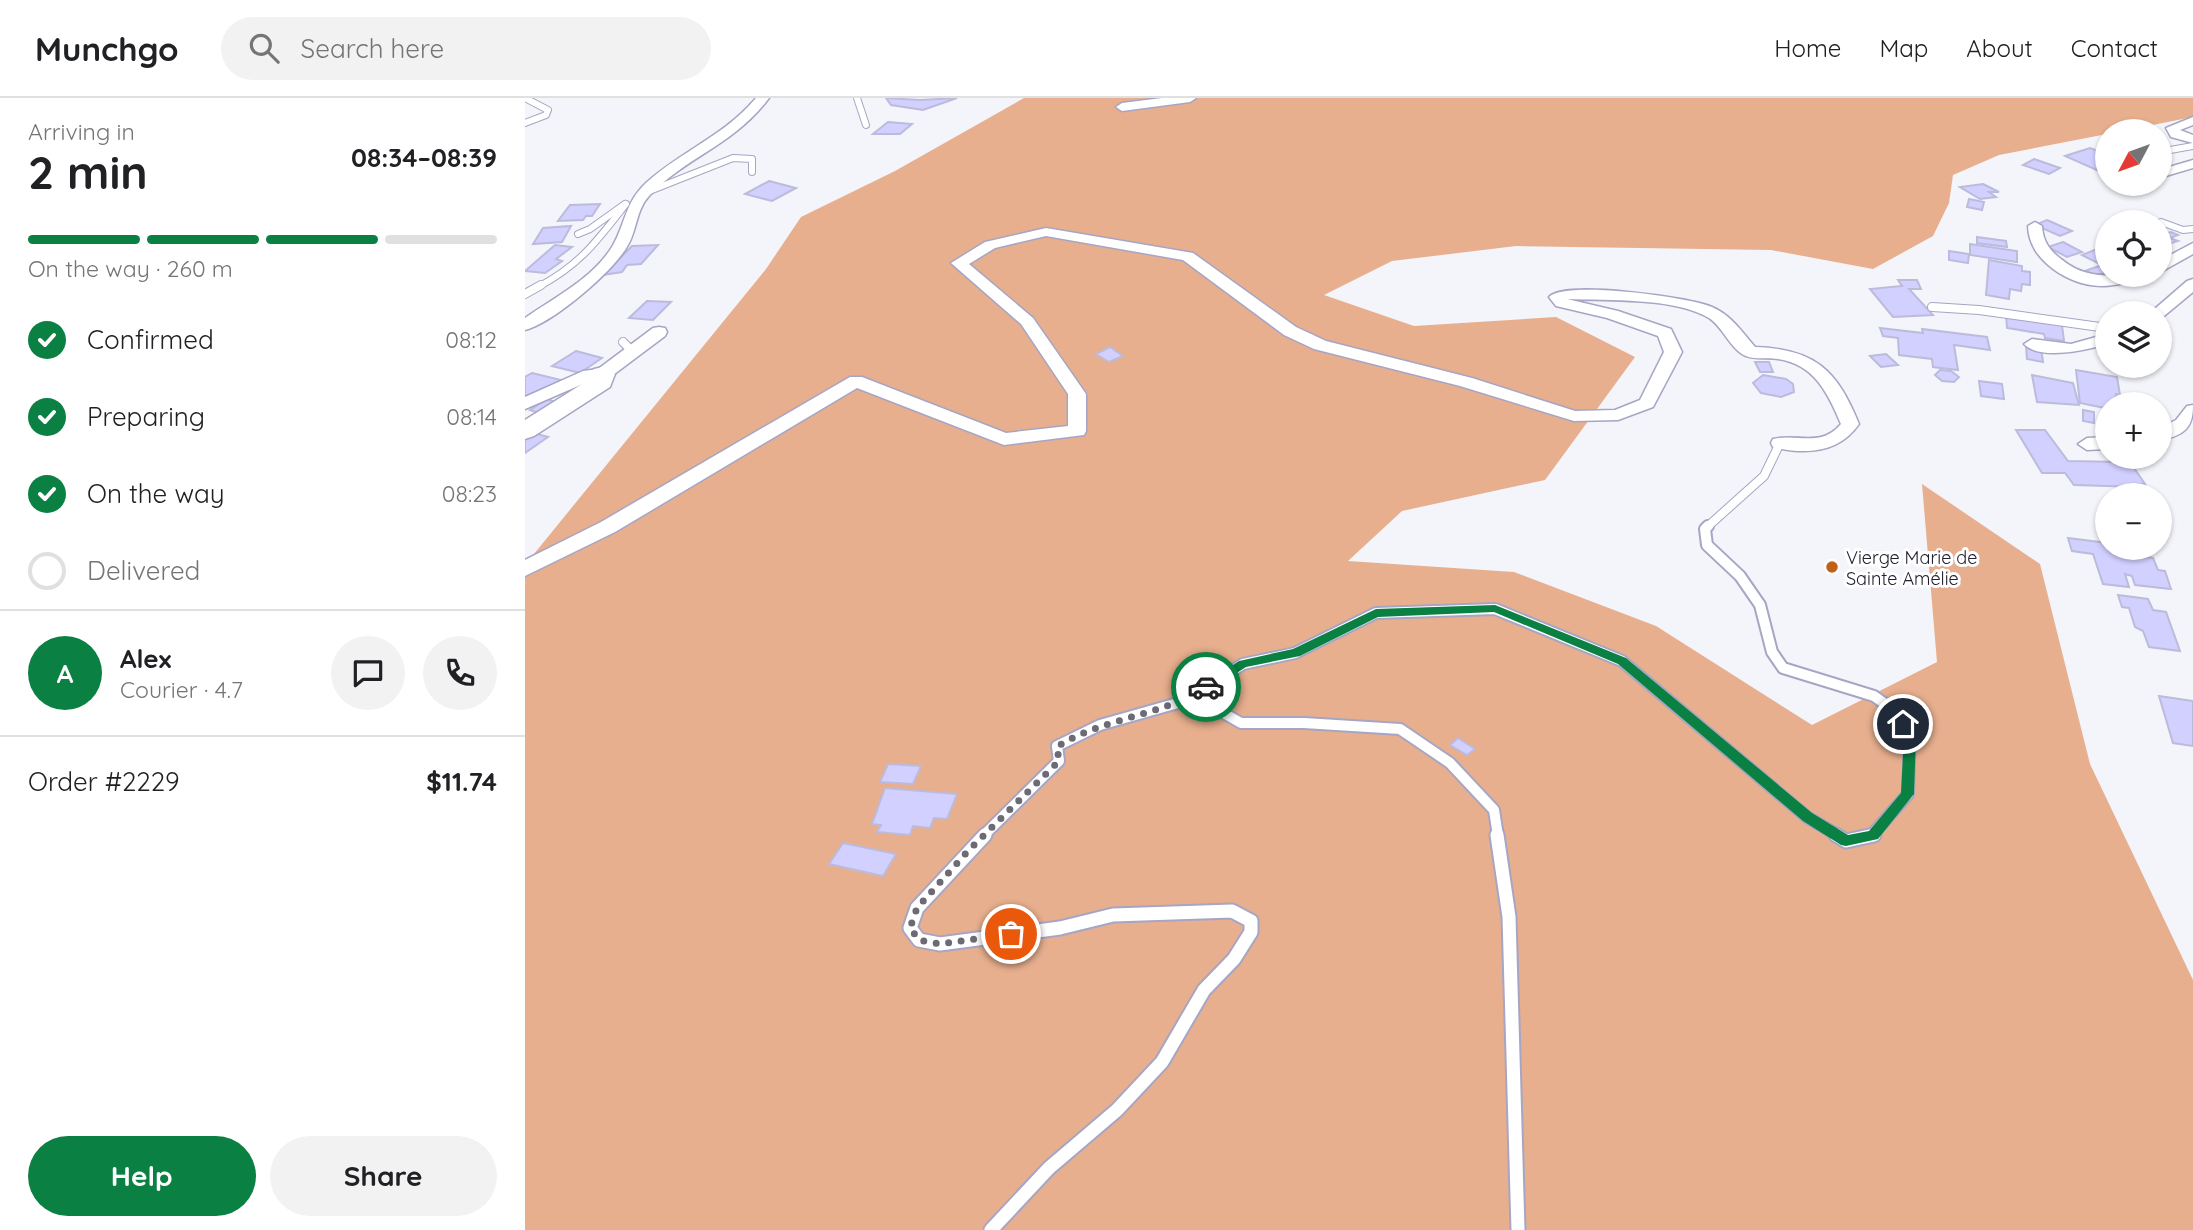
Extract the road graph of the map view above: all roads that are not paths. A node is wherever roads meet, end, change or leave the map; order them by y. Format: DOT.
graph roads {
  1 [pos="525,98"];
  2 [pos="763,98"];
  3 [pos="857,98"];
  4 [pos="1191,98"];
  5 [pos="1122,107"];
  6 [pos="2193,121"];
  7 [pos="525,123"];
  8 [pos="866,125"];
  9 [pos="2193,139"];
  10 [pos="2193,146"];
  11 [pos="2172,150"];
  12 [pos="2193,164"];
  13 [pos="2172,170"];
  14 [pos="752,172"];
  15 [pos="637,199"];
  16 [pos="2035,226"];
  17 [pos="2172,226"];
  18 [pos="2193,229"];
  19 [pos="578,234"];
  20 [pos="2193,248"];
  21 [pos="2172,260"];
  22 [pos="2095,281"];
  23 [pos="2193,284"];
  24 [pos="525,294"];
  25 [pos="2172,301"];
  26 [pos="1932,306"];
  27 [pos="525,325"];
  28 [pos="2095,326"];
  29 [pos="659,332"];
  30 [pos="2095,342"];
  31 [pos="2032,344"];
  32 [pos="604,374"];
  33 [pos="525,404"];
  34 [pos="2193,410"];
  35 [pos="2172,429"];
  36 [pos="525,431"];
  37 [pos="1780,443"];
  38 [pos="2087,444"];
  39 [pos="2095,444"];
  40 [pos="525,569"];
  41 [pos="1185,701"];
  42 [pos="991,1230"];
  43 [pos="1518,1230"];
  1 -- 7 [label="lane"];
  2 -- 15 [label="street"];
  3 -- 8 [label="lane"];
  4 -- 5 [label="street"];
  6 -- 9 [label="street"];
  10 -- 11 [label="lane"];
  12 -- 13 [label="street"];
  14 -- 15 [label="lane"];
  15 -- 19 [label="lane"];
  15 -- 24 [label="lane"];
  15 -- 27 [label="street"];
  16 -- 22 [label="street"];
  17 -- 18 [label="lane"];
  20 -- 21 [label="street"];
  23 -- 25 [label="street"];
  26 -- 28 [label="lane"];
  29 -- 32 [label="street"];
  30 -- 31 [label="street"];
  32 -- 33 [label="street"];
  32 -- 36 [label="street"];
  34 -- 35 [label="street"];
  37 -- 40 [label="street"];
  37 -- 41 [label="lane"];
  38 -- 39 [label="street"];
  41 -- 42 [label="lane"];
  41 -- 43 [label="lane"];
}
